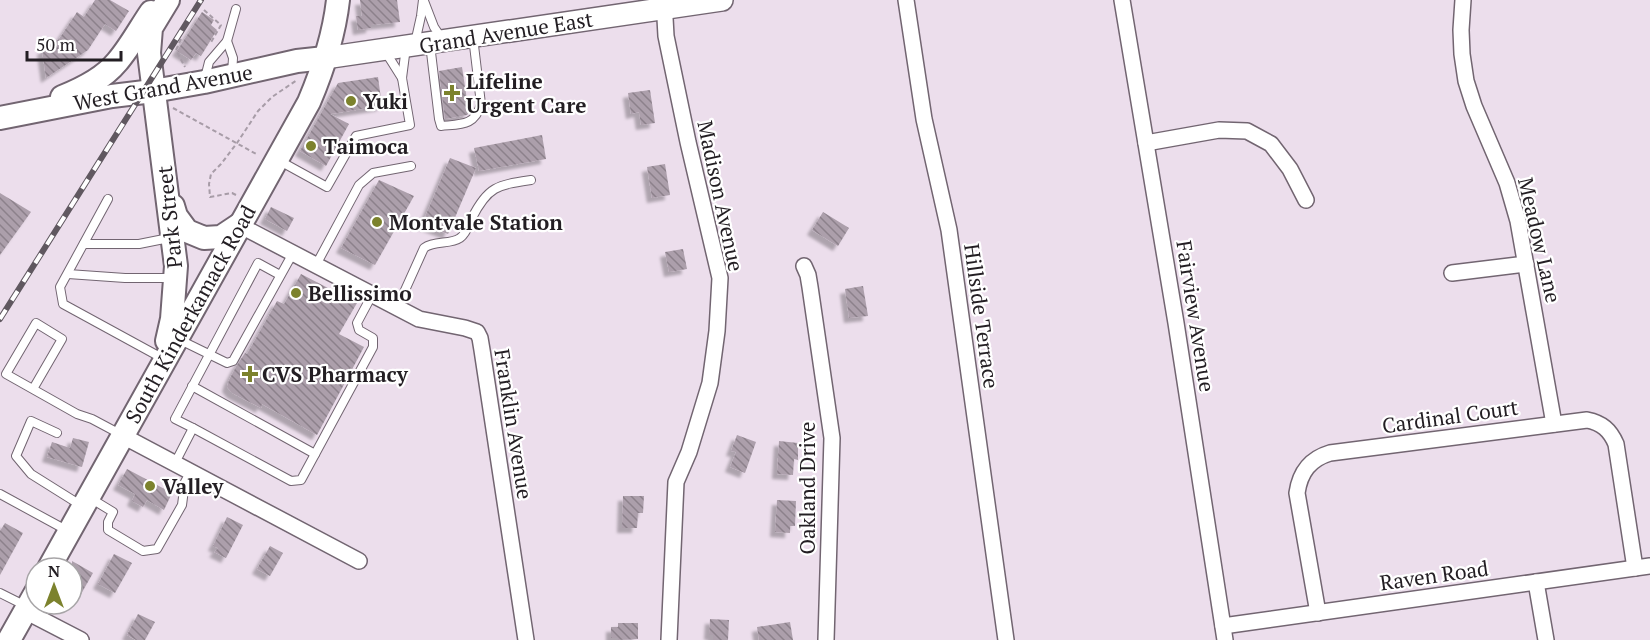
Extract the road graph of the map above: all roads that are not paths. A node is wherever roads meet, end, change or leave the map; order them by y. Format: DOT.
graph roads {
  1 [pos="162,0"];
  2 [pos="168,0"];
  3 [pos="338,0"];
  4 [pos="423,0"];
  5 [pos="722,0"];
  6 [pos="906,0"];
  7 [pos="1122,0"];
  8 [pos="1463,0"];
  9 [pos="664,4"];
  10 [pos="236,9"];
  11 [pos="473,36"];
  12 [pos="227,41"];
  13 [pos="423,44"];
  14 [pos="384,49"];
  15 [pos="325,58"];
  16 [pos="232,76"];
  17 [pos="402,78"];
  18 [pos="204,82"];
  19 [pos="159,97"];
  20 [pos="39,110"];
  21 [pos="0,118"];
  22 [pos="1146,143"];
  23 [pos="267,157"];
  24 [pos="411,166"];
  25 [pos="531,180"];
  26 [pos="166,188"];
  27 [pos="108,199"];
  28 [pos="1306,200"];
  29 [pos="239,225"];
  30 [pos="172,237"];
  31 [pos="84,244"];
  32 [pos="293,253"];
  33 [pos="1526,264"];
  34 [pos="316,265"];
  35 [pos="804,266"];
  36 [pos="1452,273"];
  37 [pos="68,274"];
  38 [pos="280,275"];
  39 [pos="176,278"];
  40 [pos="372,295"];
  41 [pos="397,308"];
  42 [pos="177,338"];
  43 [pos="209,354"];
  44 [pos="159,367"];
  45 [pos="192,386"];
  46 [pos="33,389"];
  47 [pos="1554,424"];
  48 [pos="193,428"];
  49 [pos="57,433"];
  50 [pos="123,436"];
  51 [pos="315,454"];
  52 [pos="175,463"];
  53 [pos="188,477"];
  54 [pos="0,494"];
  55 [pos="86,502"];
  56 [pos="70,532"];
  57 [pos="56,556"];
  58 [pos="359,561"];
  59 [pos="1643,567"];
  60 [pos="1536,582"];
  61 [pos="0,592"];
  62 [pos="24,601"];
  63 [pos="1318,613"];
  64 [pos="24,614"];
  65 [pos="48,616"];
  66 [pos="1224,633"];
  67 [pos="9,640"];
  68 [pos="81,640"];
  69 [pos="526,640"];
  70 [pos="669,640"];
  71 [pos="826,640"];
  72 [pos="1006,640"];
  73 [pos="1546,640"];
  1 -- 20 [label="main road"];
  2 -- 19 [label="main road, Park Street"];
  3 -- 15 [label="main road, South Kinderkamack Road"];
  4 -- 13 [label="lane"];
  4 -- 13 [label="lane"];
  5 -- 9 [label="main road, Grand Avenue East"];
  6 -- 72 [label="street, Hillside Terrace"];
  7 -- 22 [label="street, Fairview Avenue"];
  8 -- 33 [label="street, Meadow Lane"];
  9 -- 11 [label="main road, Grand Avenue East"];
  9 -- 70 [label="street, Madison Avenue"];
  10 -- 12 [label="lane"];
  11 -- 13 [label="main road, Grand Avenue East"];
  11 -- 13 [label="lane"];
  12 -- 16 [label="lane"];
  12 -- 18 [label="lane"];
  13 -- 14 [label="main road, Grand Avenue East"];
  13 -- 17 [label="lane"];
  14 -- 15 [label="main road, Grand Avenue East"];
  14 -- 17 [label="lane"];
  15 -- 16 [label="main road, West Grand Avenue"];
  15 -- 23 [label="main road, South Kinderkamack Road"];
  16 -- 18 [label="main road, West Grand Avenue"];
  17 -- 23 [label="lane"];
  18 -- 19 [label="main road, West Grand Avenue"];
  19 -- 20 [label="main road, West Grand Avenue"];
  19 -- 26 [label="main road, Park Street"];
  20 -- 21 [label="main road, West Grand Avenue"];
  22 -- 28 [label="street"];
  22 -- 66 [label="street, Fairview Avenue"];
  23 -- 29 [label="main road, South Kinderkamack Road"];
  24 -- 34 [label="lane"];
  25 -- 41 [label="lane"];
  26 -- 29 [label="main road"];
  26 -- 30 [label="main road, Park Street"];
  27 -- 31 [label="lane"];
  29 -- 32 [label="street, Franklin Avenue"];
  29 -- 42 [label="main road, South Kinderkamack Road"];
  30 -- 31 [label="lane"];
  30 -- 39 [label="main road, Park Street"];
  31 -- 37 [label="lane"];
  32 -- 34 [label="street, Franklin Avenue"];
  32 -- 38 [label="lane"];
  33 -- 36 [label="street"];
  33 -- 47 [label="street, Meadow Lane"];
  34 -- 40 [label="street, Franklin Avenue"];
  35 -- 71 [label="street, Oakland Drive"];
  37 -- 39 [label="lane"];
  37 -- 44 [label="lane"];
  38 -- 43 [label="lane"];
  38 -- 43 [label="lane"];
  39 -- 44 [label="main road, Park Street"];
  40 -- 41 [label="street, Franklin Avenue"];
  40 -- 51 [label="lane"];
  41 -- 69 [label="street, Franklin Avenue"];
  42 -- 43 [label="lane"];
  42 -- 44 [label="main road, South Kinderkamack Road"];
  43 -- 45 [label="lane"];
  44 -- 50 [label="main road, South Kinderkamack Road"];
  45 -- 48 [label="lane"];
  45 -- 51 [label="lane"];
  46 -- 46 [label="lane"];
  46 -- 50 [label="lane"];
  47 -- 59 [label="street, Cardinal Court"];
  47 -- 63 [label="street, Cardinal Court"];
  48 -- 51 [label="lane"];
  48 -- 52 [label="lane"];
  49 -- 55 [label="lane"];
  50 -- 52 [label="street"];
  50 -- 55 [label="main road, South Kinderkamack Road"];
  52 -- 53 [label="street"];
  53 -- 55 [label="lane"];
  53 -- 58 [label="street"];
  54 -- 56 [label="lane"];
  55 -- 56 [label="main road, South Kinderkamack Road"];
  56 -- 57 [label="main road, South Kinderkamack Road"];
  59 -- 60 [label="street, Raven Road"];
  60 -- 63 [label="street, Raven Road"];
  60 -- 73 [label="street"];
  61 -- 62 [label="lane"];
  63 -- 66 [label="street, Raven Road"];
  64 -- 67 [label="main road"];
  65 -- 68 [label="street"];
}
